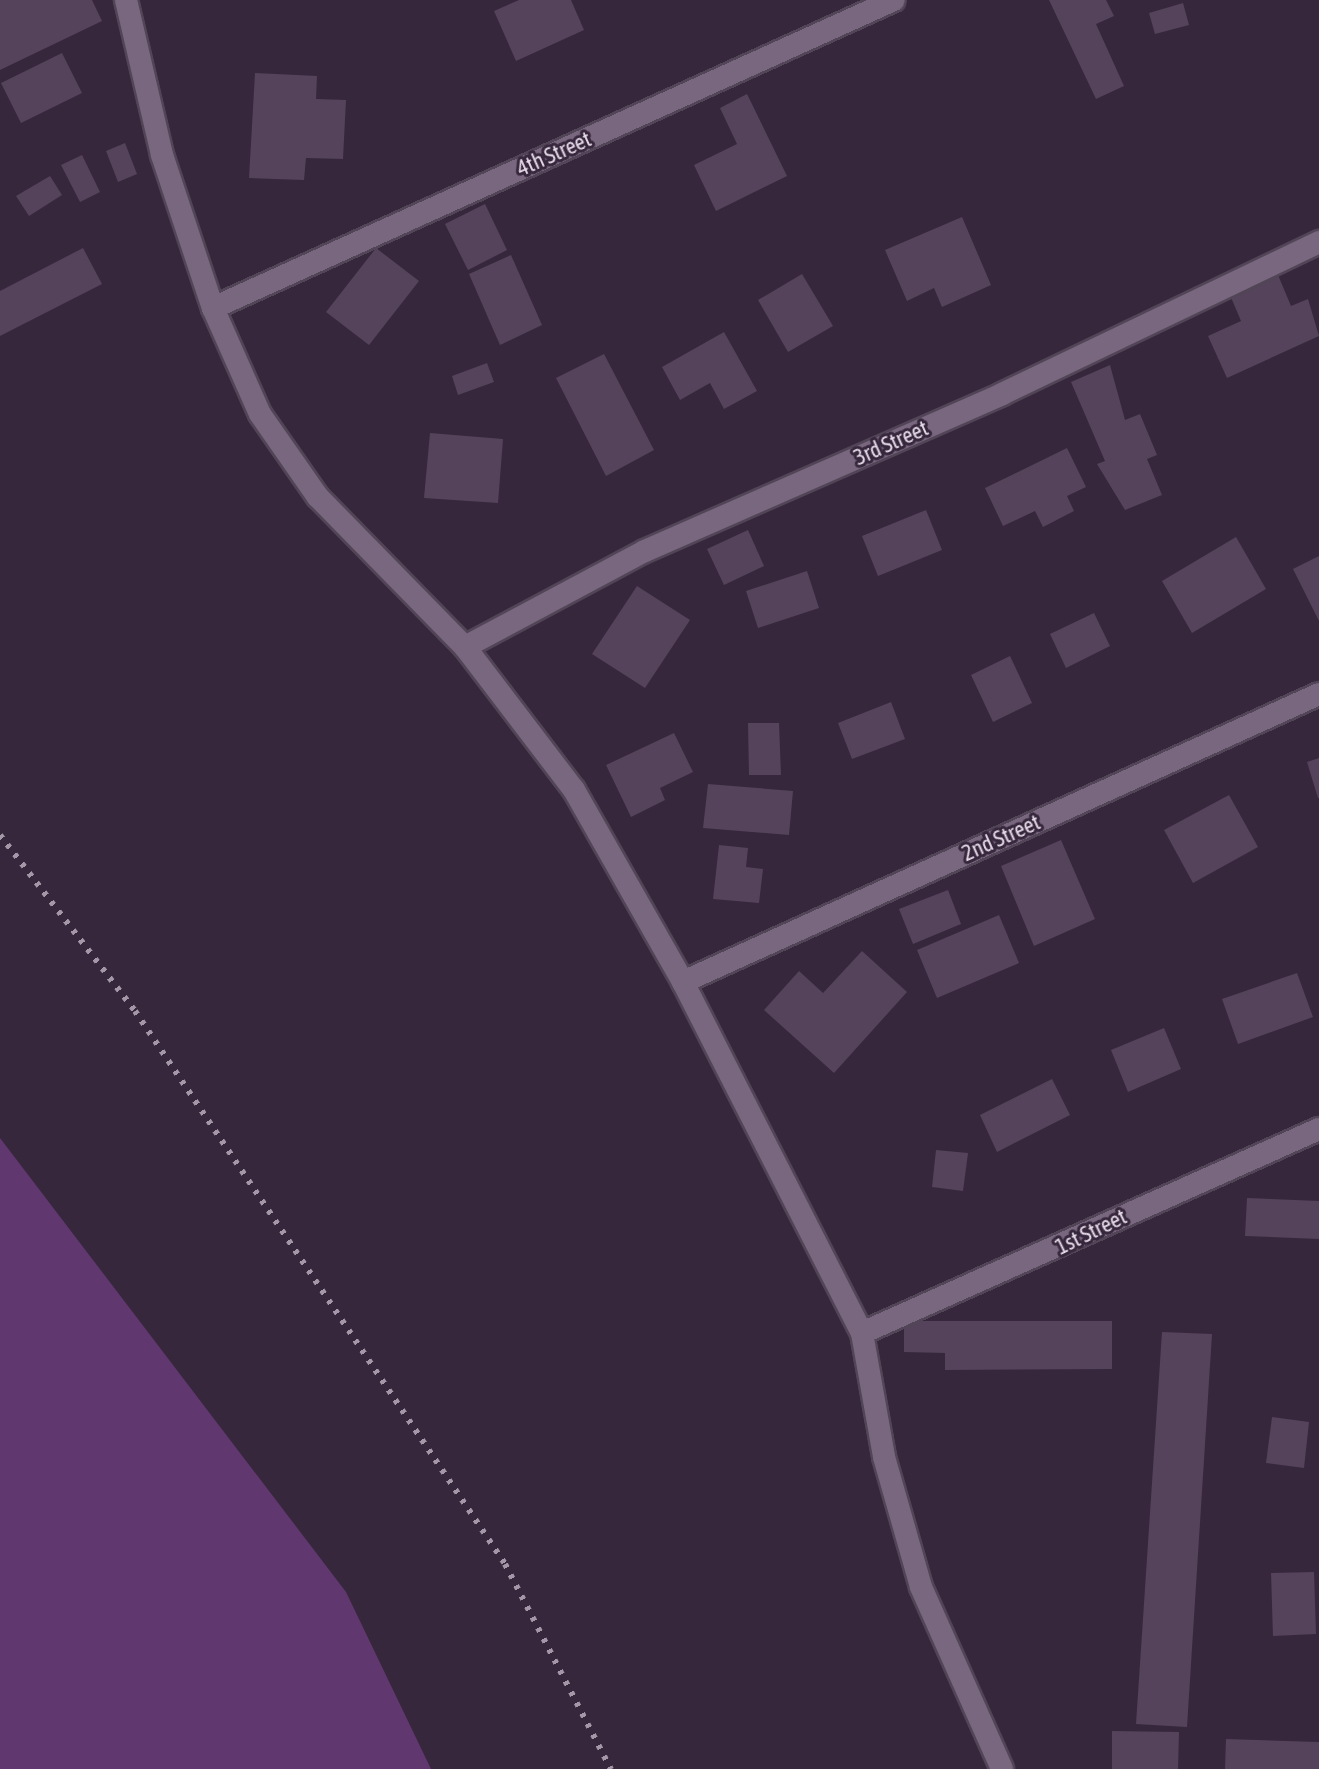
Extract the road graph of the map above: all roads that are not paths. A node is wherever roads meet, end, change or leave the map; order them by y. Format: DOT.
graph roads {
  1 [pos="126,0"];
  2 [pos="894,0"];
  3 [pos="1319,242"];
  4 [pos="213,308"];
  5 [pos="465,647"];
  6 [pos="1319,694"];
  7 [pos="683,982"];
  8 [pos="1319,1129"];
  9 [pos="862,1333"];
  10 [pos="1002,1769"];
  1 -- 4 [label="street"];
  2 -- 4 [label="street, 4th Street"];
  3 -- 5 [label="street, 3rd Street"];
  4 -- 5 [label="street"];
  5 -- 7 [label="street"];
  6 -- 7 [label="street, 2nd Street"];
  7 -- 9 [label="street"];
  8 -- 9 [label="street, 1st Street"];
  9 -- 10 [label="street"];
}
